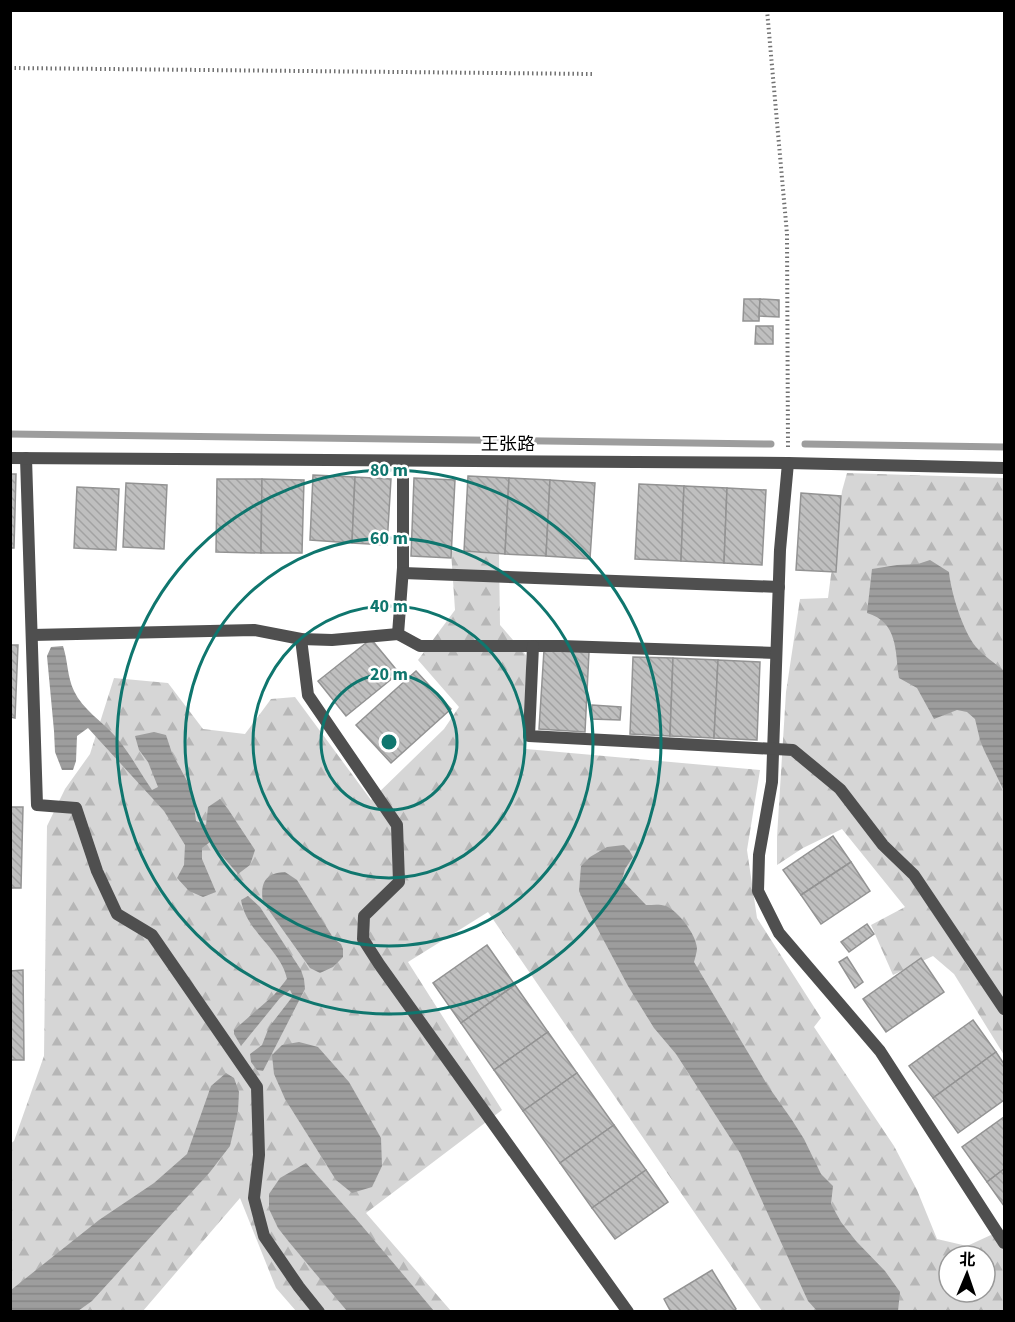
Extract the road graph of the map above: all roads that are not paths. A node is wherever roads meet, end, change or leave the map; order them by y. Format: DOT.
graph roads {
  1 [pos="10,458"];
  2 [pos="26,458"];
  3 [pos="403,461"];
  4 [pos="788,463"];
  5 [pos="1005,468"];
  6 [pos="403,573"];
  7 [pos="778,587"];
  8 [pos="398,634"];
  9 [pos="32,635"];
  10 [pos="301,639"];
  11 [pos="533,646"];
  12 [pos="776,653"];
  13 [pos="773,750"];
  14 [pos="1005,1009"];
  15 [pos="1005,1243"];
  16 [pos="319,1311"];
  17 [pos="628,1311"];
  1 -- 2 [label="street, 王张路"];
  2 -- 3 [label="street, 王张路"];
  2 -- 9 [label="street"];
  3 -- 4 [label="street, 王张路"];
  3 -- 6 [label="street"];
  4 -- 5 [label="street, 王张路"];
  4 -- 7 [label="street"];
  6 -- 7 [label="street"];
  6 -- 8 [label="street"];
  7 -- 12 [label="street"];
  8 -- 10 [label="street"];
  8 -- 11 [label="street"];
  9 -- 10 [label="street"];
  9 -- 16 [label="street"];
  10 -- 17 [label="street"];
  11 -- 12 [label="street"];
  11 -- 13 [label="street"];
  12 -- 13 [label="street"];
  13 -- 14 [label="street"];
  13 -- 15 [label="street"];
}
